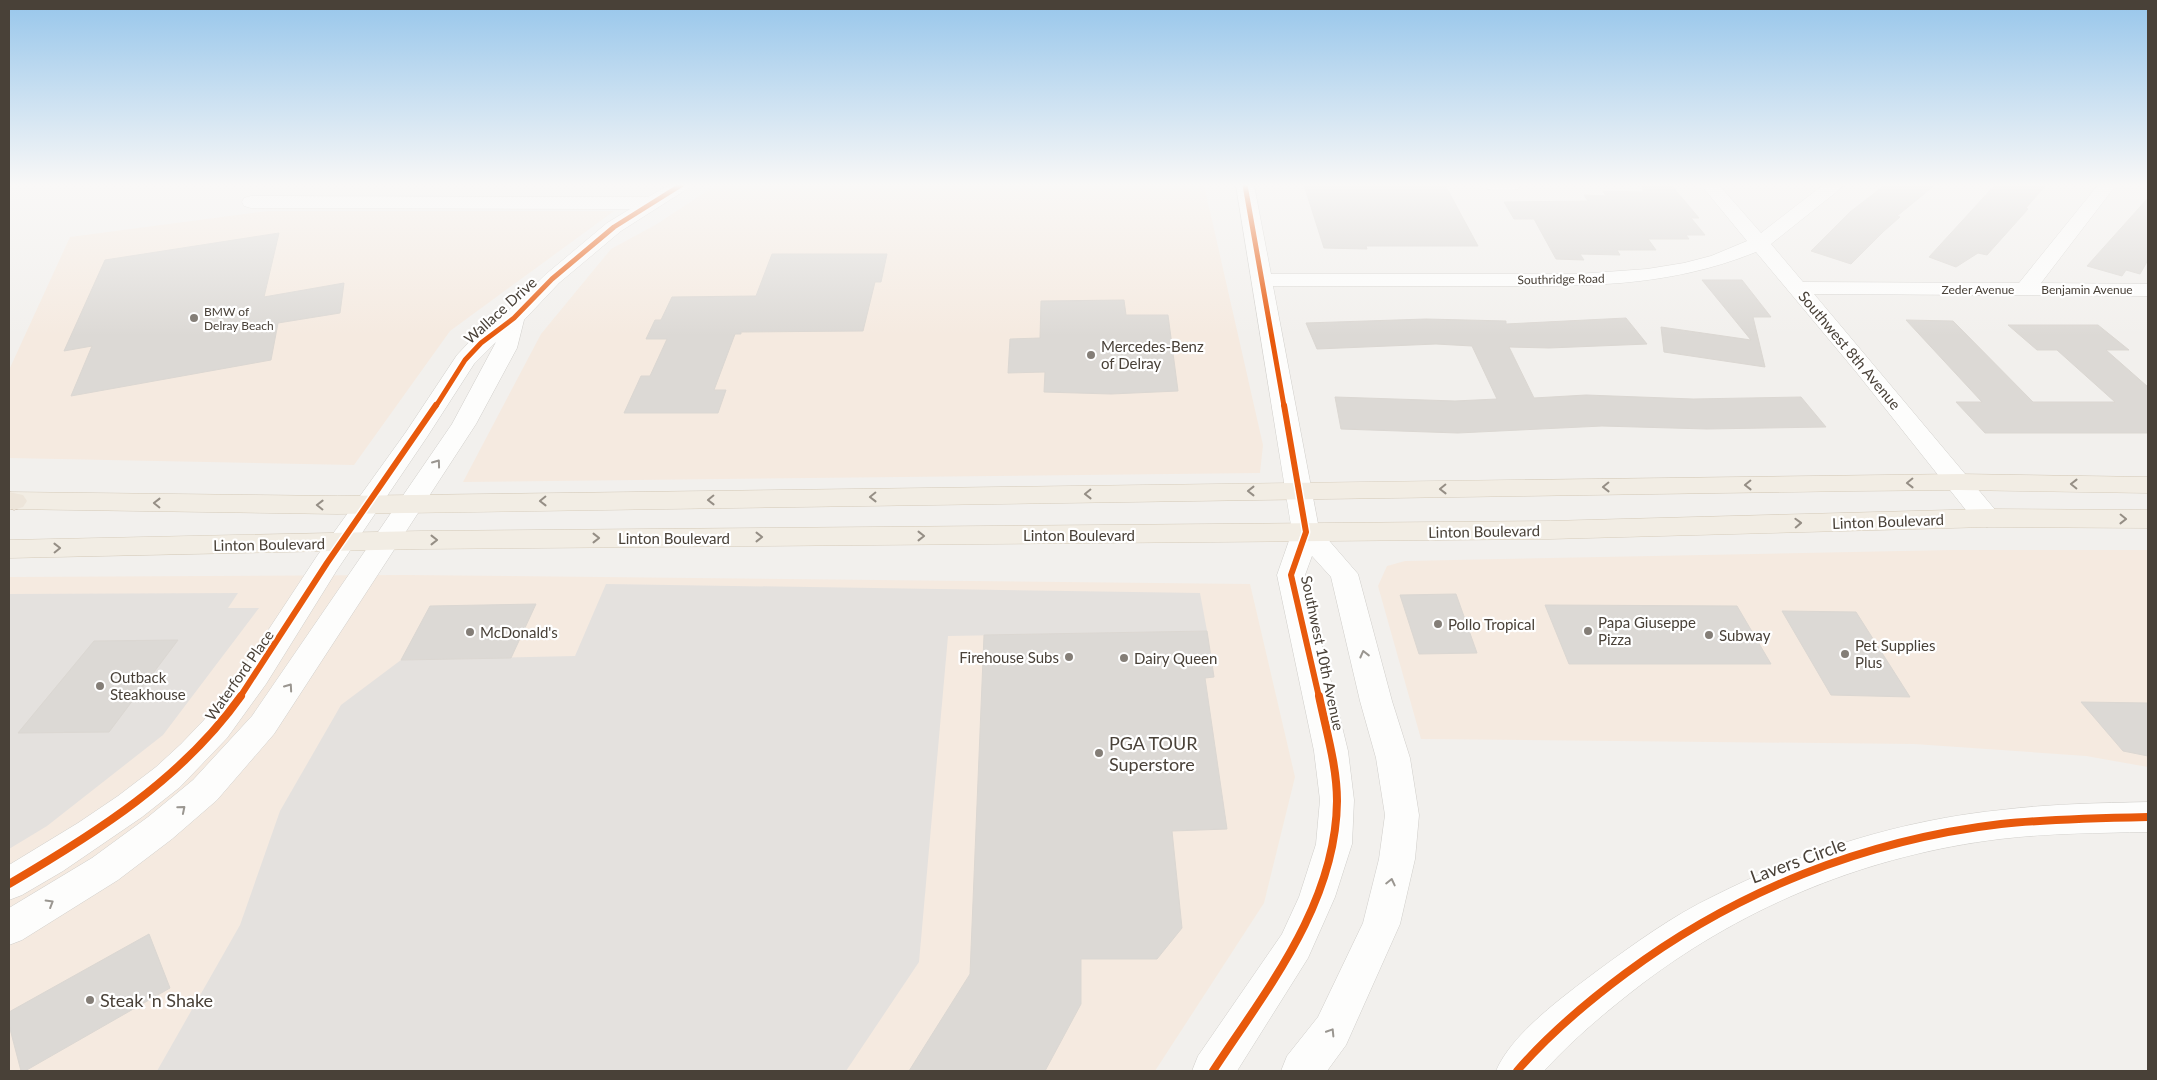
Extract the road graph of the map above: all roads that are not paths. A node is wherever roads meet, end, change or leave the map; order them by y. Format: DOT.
graph roads {
  1 [pos="604,235"];
  2 [pos="1254,235"];
  3 [pos="1753,235"];
  4 [pos="1770,235"];
  5 [pos="2067,235"];
  6 [pos="1760,243"];
  7 [pos="1262,280"];
  8 [pos="1798,288"];
  9 [pos="2025,289"];
  10 [pos="2148,290"];
  11 [pos="514,318"];
  12 [pos="1959,482"];
  13 [pos="2148,485"];
  14 [pos="1299,491"];
  15 [pos="11,501"];
  16 [pos="409,503"];
  17 [pos="369,504"];
  18 [pos="1987,518"];
  19 [pos="2148,519"];
  20 [pos="1306,532"];
  21 [pos="385,541"];
  22 [pos="342,542"];
  23 [pos="9,549"];
  24 [pos="2148,817"];
  25 [pos="9,884"];
  26 [pos="9,928"];
  27 [pos="1213,1071"];
  28 [pos="1302,1071"];
  29 [pos="1517,1071"];
  1 -- 11 [label="street, Wallace Drive"];
  2 -- 7 [label="street, Southwest 10th Avenue"];
  3 -- 6 [label="street, Southwest 8th Avenue"];
  4 -- 6 [label="street, Southridge Road"];
  5 -- 9 [label="street, Zeder Avenue"];
  6 -- 7 [label="street, Southridge Road"];
  6 -- 8 [label="street, Southwest 8th Avenue"];
  7 -- 14 [label="street, Southwest 10th Avenue"];
  8 -- 9 [label="street, Zeder Avenue"];
  8 -- 12 [label="street, Southwest 8th Avenue"];
  9 -- 10 [label="street, Benjamin Avenue"];
  16 -- 11 [label="street, Wallace Drive, one-way"];
  11 -- 17 [label="street, Wallace Drive"];
  13 -- 12 [label="main road, one-way"];
  12 -- 14 [label="main road, one-way"];
  12 -- 18 [label="street, Southwest 8th Avenue"];
  14 -- 16 [label="main road, one-way"];
  14 -- 20 [label="street, Southwest 10th Avenue"];
  17 -- 15 [label="main road, one-way"];
  16 -- 17 [label="main road"];
  16 -- 21 [label="street, Wallace Drive"];
  17 -- 22 [label="street, Wallace Drive"];
  18 -- 19 [label="main road, Linton Boulevard, one-way"];
  20 -- 18 [label="main road, Linton Boulevard, one-way"];
  21 -- 20 [label="main road, Linton Boulevard, one-way"];
  20 -- 27 [label="street, Southwest 10th Avenue"];
  28 -- 20 [label="street, Southwest 10th Avenue, one-way"];
  21 -- 22 [label="main road, Linton Boulevard"];
  26 -- 21 [label="street, one-way"];
  23 -- 22 [label="main road, Linton Boulevard, one-way"];
  22 -- 25 [label="street, Waterford Place"];
  24 -- 29 [label="street, Lavers Circle"];
}
